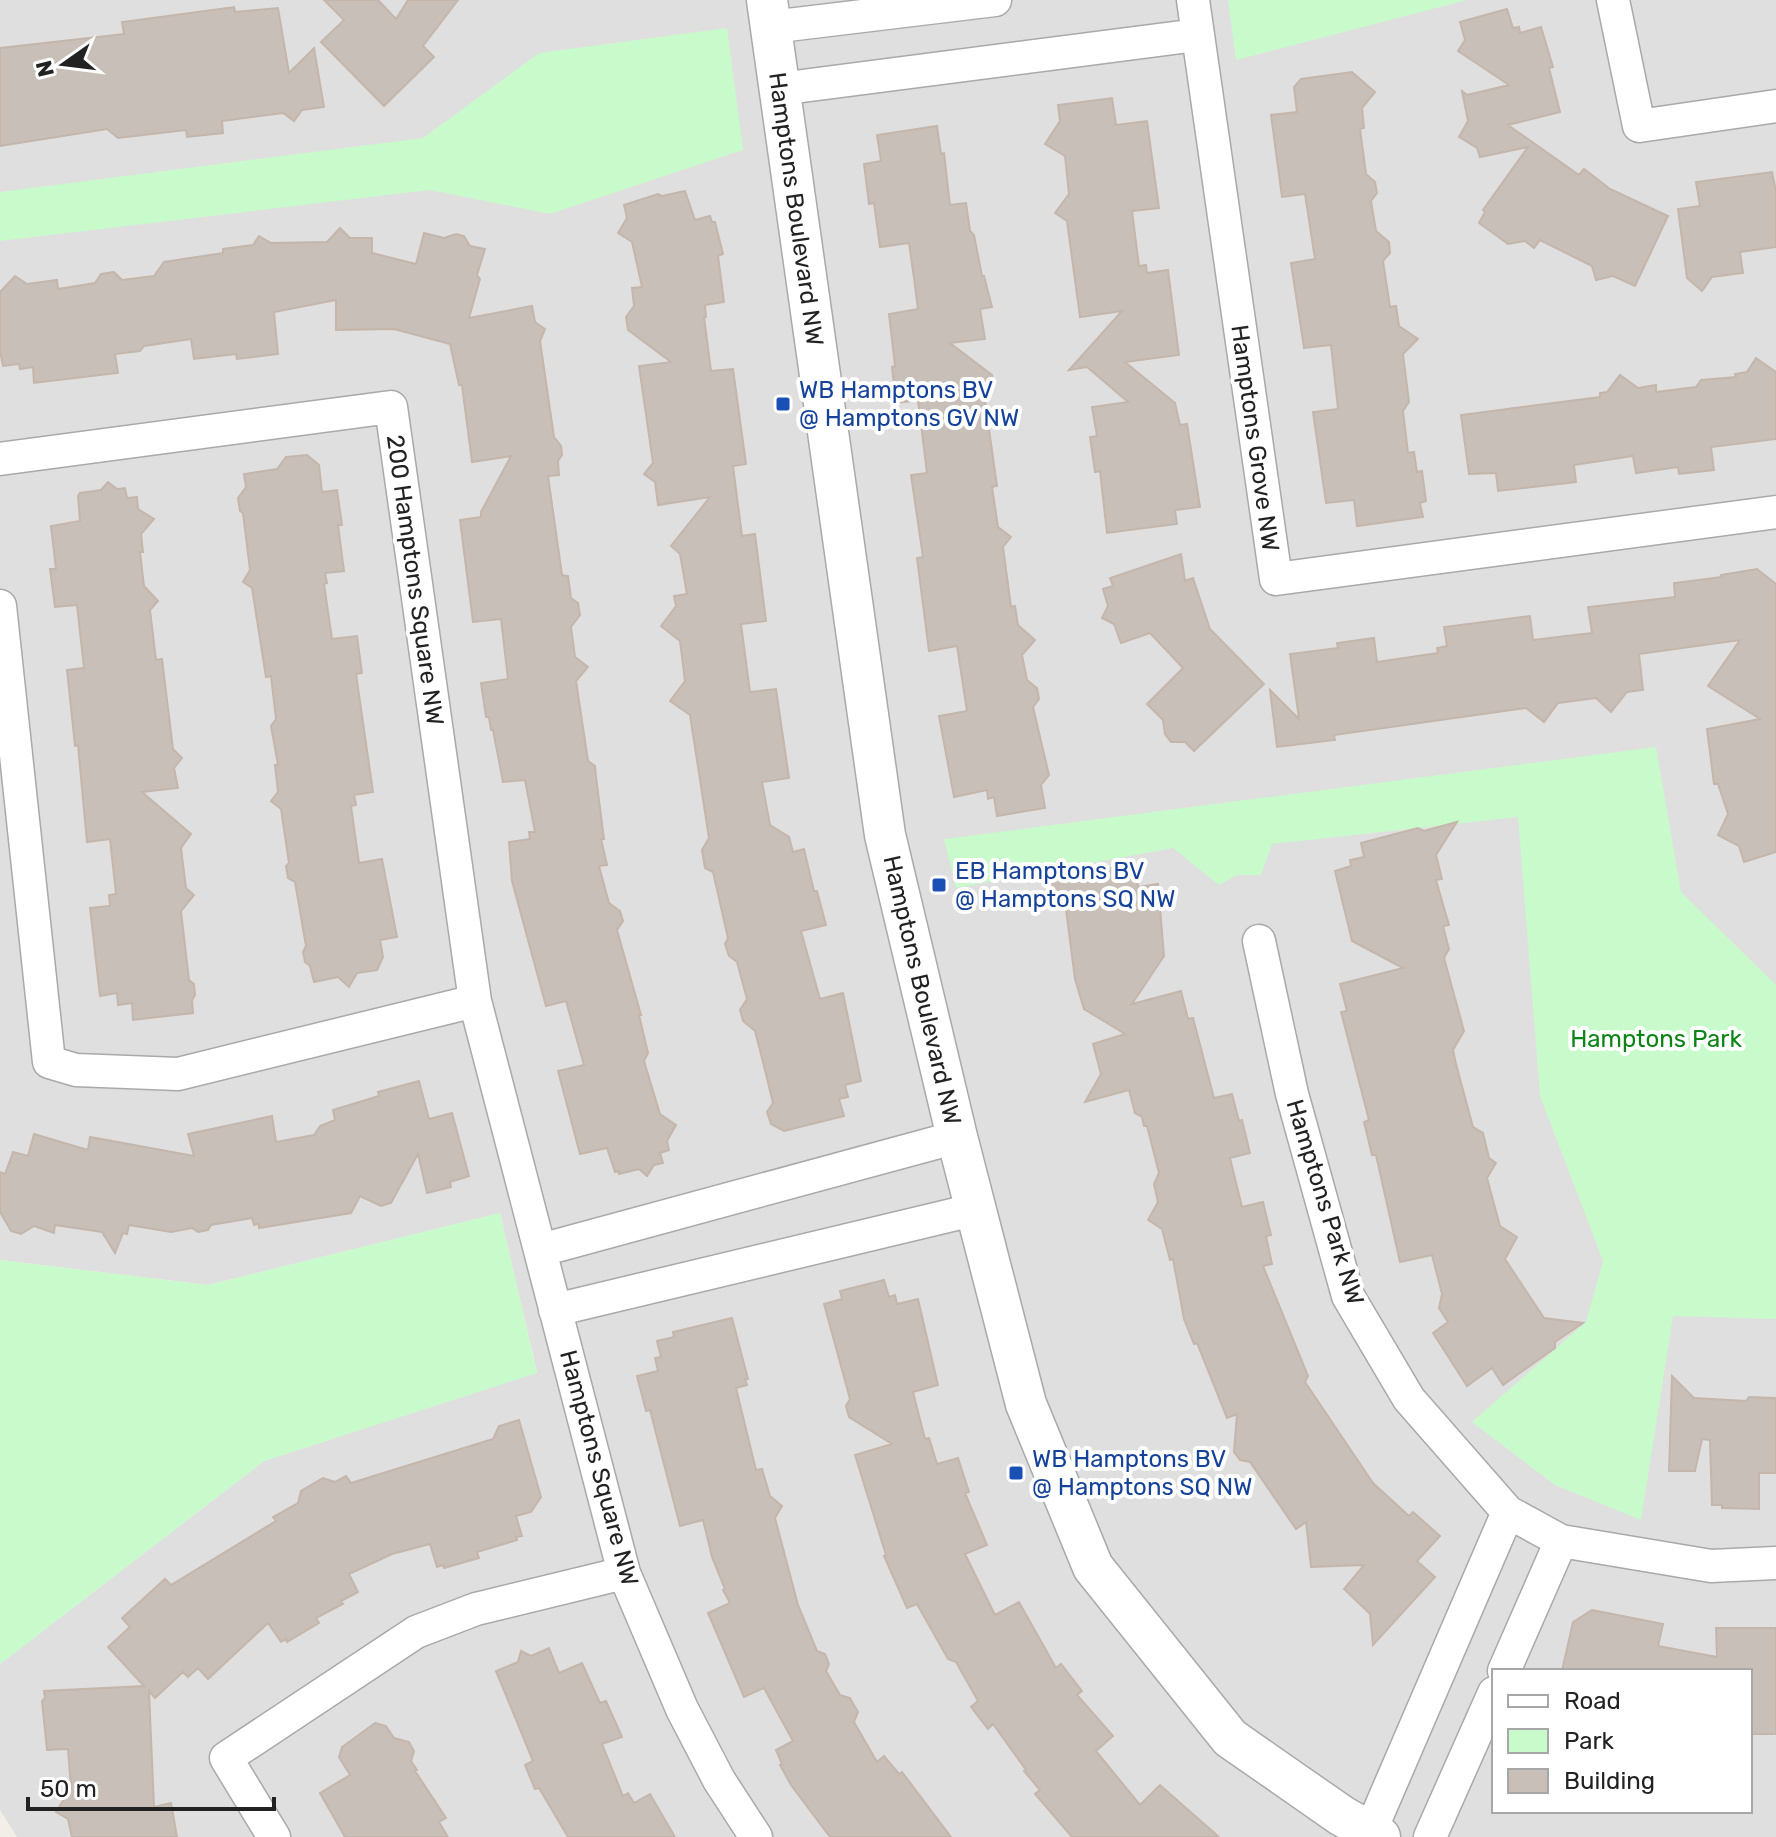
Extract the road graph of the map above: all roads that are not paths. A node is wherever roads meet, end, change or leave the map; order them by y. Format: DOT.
graph roads {
  1 [pos="995,0"];
  2 [pos="1193,0"];
  3 [pos="1613,0"];
  4 [pos="769,14"];
  5 [pos="1197,35"];
  6 [pos="779,89"];
  7 [pos="1776,106"];
  8 [pos="0,459"];
  9 [pos="1776,512"];
  10 [pos="0,606"];
  11 [pos="1259,941"];
  12 [pos="475,1001"];
  13 [pos="957,1137"];
  14 [pos="977,1209"];
  15 [pos="541,1250"];
  16 [pos="555,1310"];
  17 [pos="1508,1512"];
  18 [pos="1561,1541"];
  19 [pos="1776,1563"];
  20 [pos="624,1573"];
  21 [pos="1505,1669"];
  22 [pos="1492,1698"];
  23 [pos="1375,1835"];
  24 [pos="274,1837"];
  25 [pos="756,1837"];
  26 [pos="1430,1837"];
  1 -- 4 [label="street"];
  2 -- 5 [label="street, Hamptons Grove NW"];
  3 -- 7 [label="street"];
  4 -- 6 [label="street, Hamptons Boulevard NW"];
  5 -- 6 [label="street"];
  5 -- 9 [label="street, Hamptons Grove NW"];
  6 -- 13 [label="street, Hamptons Boulevard NW"];
  8 -- 12 [label="street, 200 Hamptons Square NW"];
  10 -- 12 [label="street"];
  11 -- 17 [label="street, Hamptons Park NW"];
  12 -- 15 [label="street, 200 Hamptons Square NW"];
  13 -- 14 [label="street, Hamptons Boulevard NW"];
  13 -- 15 [label="street"];
  14 -- 16 [label="street"];
  14 -- 23 [label="street, Hamptons Boulevard NW"];
  15 -- 16 [label="street, Hamptons Square NW"];
  16 -- 20 [label="street, Hamptons Square NW"];
  17 -- 18 [label="street, Hamptons Park NW"];
  17 -- 23 [label="street"];
  18 -- 19 [label="street, Hamptons Park NW"];
  18 -- 21 [label="street"];
  20 -- 24 [label="street"];
  20 -- 25 [label="street, Hamptons Square NW"];
  22 -- 26 [label="street"];
}
